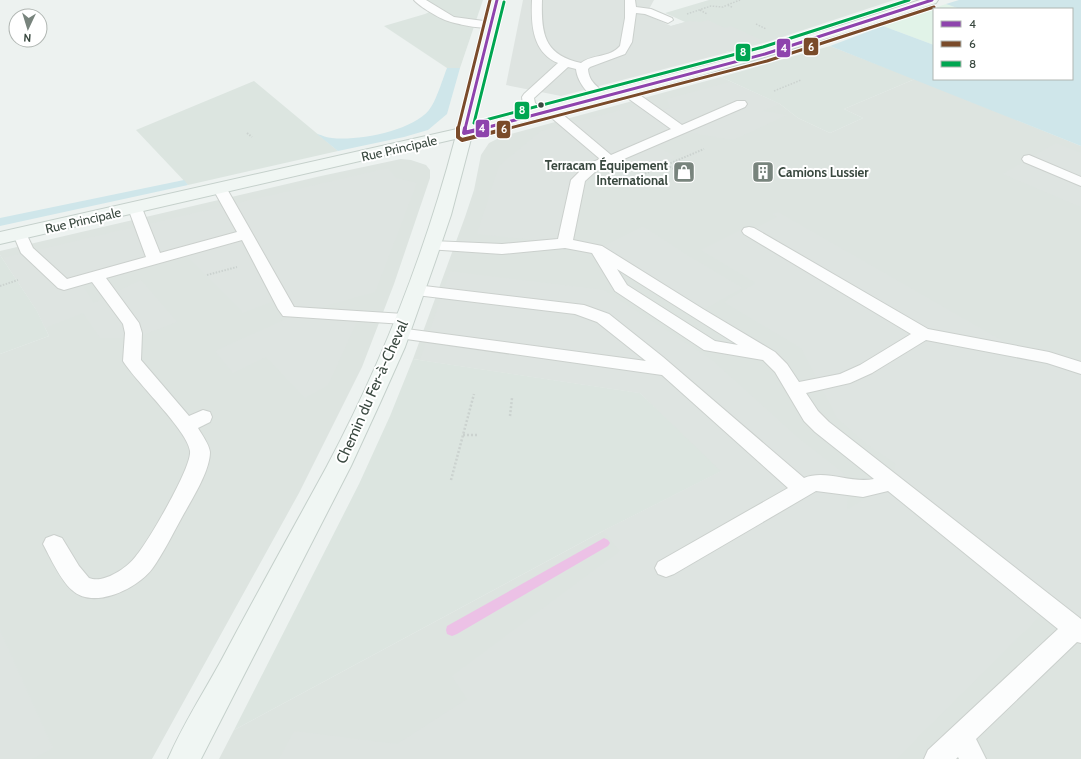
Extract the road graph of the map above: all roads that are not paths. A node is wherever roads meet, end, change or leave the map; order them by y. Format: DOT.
graph roads {
  1 [pos="419,0"];
  2 [pos="497,0"];
  3 [pos="537,0"];
  4 [pos="932,0"];
  5 [pos="631,5"];
  6 [pos="668,20"];
  7 [pos="491,25"];
  8 [pos="565,63"];
  9 [pos="584,67"];
  10 [pos="626,91"];
  11 [pos="602,97"];
  12 [pos="741,104"];
  13 [pos="546,112"];
  14 [pos="681,130"];
  15 [pos="464,133"];
  16 [pos="1029,159"];
  17 [pos="610,161"];
  18 [pos="1081,182"];
  19 [pos="220,189"];
  20 [pos="135,208"];
  21 [pos="749,231"];
  22 [pos="20,234"];
  23 [pos="246,234"];
  24 [pos="0,238"];
  25 [pos="565,243"];
  26 [pos="432,246"];
  27 [pos="155,260"];
  28 [pos="96,276"];
  29 [pos="416,290"];
  30 [pos="402,326"];
  31 [pos="923,334"];
  32 [pos="1081,368"];
  33 [pos="666,370"];
  34 [pos="795,389"];
  35 [pos="891,482"];
  36 [pos="802,488"];
  37 [pos="54,544"];
  38 [pos="666,568"];
  39 [pos="1078,630"];
  40 [pos="960,737"];
  41 [pos="184,759"];
  42 [pos="937,759"];
  43 [pos="974,759"];
  1 -- 7 [label="lane"];
  2 -- 7 [label="main road, Chemin du Fer-à-Cheval"];
  3 -- 8 [label="lane"];
  4 -- 10 [label="main road, Rue Principale"];
  5 -- 6 [label="lane"];
  5 -- 9 [label="lane"];
  7 -- 15 [label="main road, Chemin du Fer-à-Cheval"];
  8 -- 9 [label="lane"];
  8 -- 13 [label="lane"];
  9 -- 11 [label="lane"];
  10 -- 11 [label="main road, Rue Principale"];
  10 -- 14 [label="lane"];
  11 -- 13 [label="main road, Rue Principale"];
  12 -- 14 [label="lane"];
  13 -- 15 [label="main road, Rue Principale"];
  13 -- 17 [label="lane"];
  14 -- 17 [label="lane"];
  15 -- 19 [label="main road, Rue Principale"];
  15 -- 26 [label="main road, Chemin du Fer-à-Cheval"];
  16 -- 18 [label="lane"];
  17 -- 25 [label="lane"];
  19 -- 20 [label="main road, Rue Principale"];
  19 -- 23 [label="lane"];
  20 -- 22 [label="main road, Rue Principale"];
  20 -- 27 [label="lane"];
  21 -- 31 [label="lane"];
  22 -- 24 [label="main road, Rue Principale"];
  22 -- 28 [label="lane"];
  23 -- 27 [label="lane"];
  23 -- 30 [label="lane"];
  25 -- 26 [label="lane"];
  25 -- 34 [label="lane"];
  26 -- 29 [label="main road, Chemin du Fer-à-Cheval"];
  27 -- 28 [label="lane"];
  28 -- 37 [label="lane"];
  29 -- 30 [label="main road, Chemin du Fer-à-Cheval"];
  29 -- 33 [label="lane"];
  30 -- 33 [label="lane"];
  30 -- 41 [label="main road, Chemin du Fer-à-Cheval"];
  31 -- 32 [label="lane"];
  31 -- 34 [label="lane"];
  33 -- 36 [label="lane"];
  34 -- 35 [label="lane"];
  35 -- 36 [label="lane"];
  35 -- 39 [label="lane"];
  36 -- 38 [label="lane"];
  39 -- 40 [label="lane"];
  40 -- 42 [label="lane"];
  40 -- 43 [label="lane"];
}
